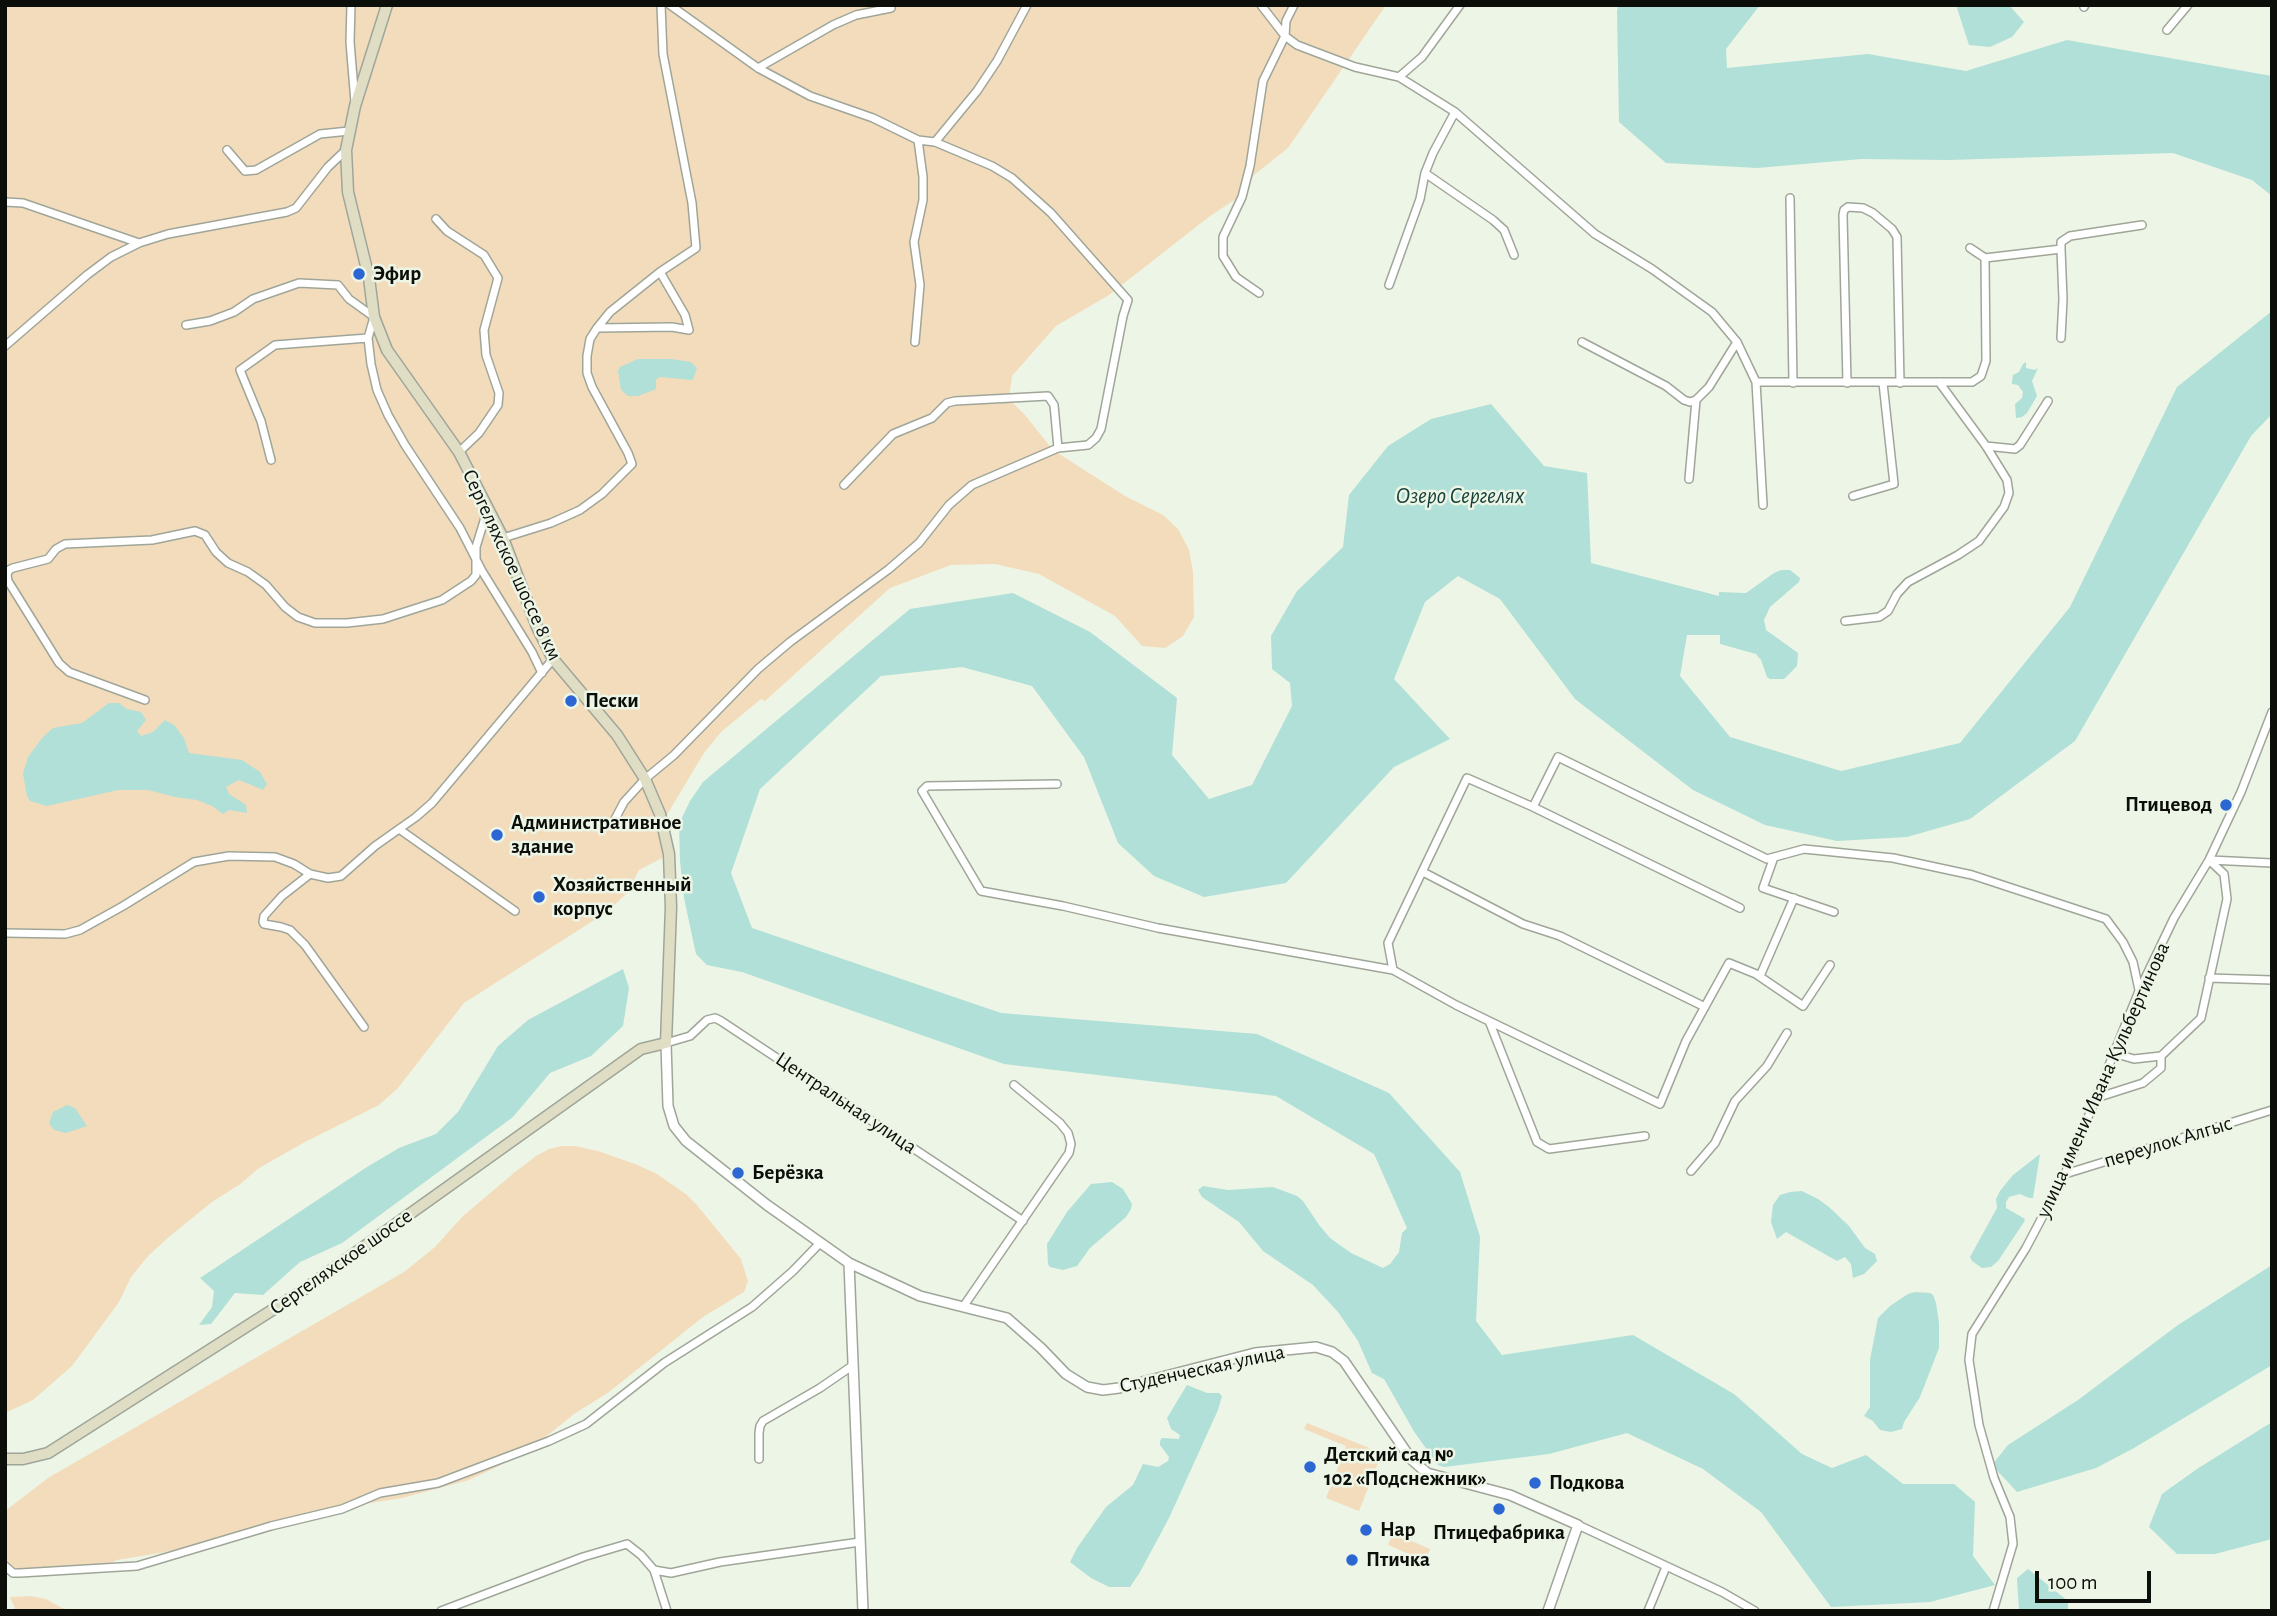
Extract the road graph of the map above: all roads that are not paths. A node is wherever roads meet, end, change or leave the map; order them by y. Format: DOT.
graph roads {
  1 [pos="351,5"];
  2 [pos="387,5"];
  3 [pos="661,5"];
  4 [pos="670,5"];
  5 [pos="1027,5"];
  6 [pos="1261,5"];
  7 [pos="1294,5"];
  8 [pos="1460,5"];
  9 [pos="2188,5"];
  10 [pos="891,8"];
  11 [pos="2167,30"];
  12 [pos="1285,36"];
  13 [pos="758,68"];
  14 [pos="1399,77"];
  15 [pos="355,106"];
  16 [pos="1455,112"];
  17 [pos="349,131"];
  18 [pos="918,139"];
  19 [pos="935,142"];
  20 [pos="227,149"];
  21 [pos="346,150"];
  22 [pos="1425,173"];
  23 [pos="1790,198"];
  24 [pos="5,202"];
  25 [pos="436,219"];
  26 [pos="2142,225"];
  27 [pos="139,243"];
  28 [pos="1970,248"];
  29 [pos="2061,249"];
  30 [pos="1514,255"];
  31 [pos="1985,258"];
  32 [pos="660,272"];
  33 [pos="1389,285"];
  34 [pos="1259,293"];
  35 [pos="374,317"];
  36 [pos="186,325"];
  37 [pos="597,328"];
  38 [pos="368,338"];
  39 [pos="2061,338"];
  40 [pos="915,342"];
  41 [pos="1582,342"];
  42 [pos="1737,342"];
  43 [pos="5,346"];
  44 [pos="1756,382"];
  45 [pos="1939,382"];
  46 [pos="1793,383"];
  47 [pos="1847,383"];
  48 [pos="1883,383"];
  49 [pos="1900,383"];
  50 [pos="1696,400"];
  51 [pos="2048,401"];
  52 [pos="1986,446"];
  53 [pos="1058,448"];
  54 [pos="459,452"];
  55 [pos="271,460"];
  56 [pos="1689,478"];
  57 [pos="844,485"];
  58 [pos="1853,496"];
  59 [pos="1763,505"];
  60 [pos="488,508"];
  61 [pos="503,538"];
  62 [pos="477,559"];
  63 [pos="1845,621"];
  64 [pos="553,659"];
  65 [pos="542,673"];
  66 [pos="145,700"];
  67 [pos="2272,712"];
  68 [pos="645,779"];
  69 [pos="1057,784"];
  70 [pos="1533,807"];
  71 [pos="614,821"];
  72 [pos="399,829"];
  73 [pos="1774,857"];
  74 [pos="2209,860"];
  75 [pos="2272,863"];
  76 [pos="1423,872"];
  77 [pos="310,874"];
  78 [pos="1794,898"];
  79 [pos="1740,908"];
  80 [pos="515,911"];
  81 [pos="1834,912"];
  82 [pos="5,933"];
  83 [pos="1830,965"];
  84 [pos="1393,970"];
  85 [pos="1760,976"];
  86 [pos="2210,978"];
  87 [pos="2272,980"];
  88 [pos="2139,991"];
  89 [pos="1705,1007"];
  90 [pos="1489,1021"];
  91 [pos="364,1027"];
  92 [pos="1787,1033"];
  93 [pos="666,1043"];
  94 [pos="2113,1053"];
  95 [pos="2161,1056"];
  96 [pos="1014,1085"];
  97 [pos="2096,1098"];
  98 [pos="2272,1110"];
  99 [pos="1646,1136"];
  100 [pos="1691,1171"];
  101 [pos="2065,1174"];
  102 [pos="1023,1221"];
  103 [pos="820,1243"];
  104 [pos="849,1263"];
  105 [pos="963,1307"];
  106 [pos="852,1366"];
  107 [pos="5,1459"];
  108 [pos="759,1459"];
  109 [pos="1578,1525"];
  110 [pos="860,1542"];
  111 [pos="5,1566"];
  112 [pos="1666,1567"];
  113 [pos="654,1570"];
  114 [pos="441,1611"];
  115 [pos="667,1611"];
  116 [pos="863,1611"];
  117 [pos="1548,1611"];
  118 [pos="1648,1611"];
  119 [pos="1755,1611"];
  120 [pos="1993,1611"];
  1 -- 15 [label="street"];
  2 -- 15 [label="main road, Сергеляхское шоссе 8 км"];
  3 -- 32 [label="street"];
  4 -- 13 [label="street"];
  5 -- 19 [label="street"];
  6 -- 12 [label="street"];
  7 -- 12 [label="street"];
  8 -- 14 [label="street"];
  9 -- 11 [label="street"];
  10 -- 13 [label="street"];
  12 -- 14 [label="street"];
  12 -- 34 [label="street"];
  13 -- 18 [label="street"];
  14 -- 16 [label="street"];
  15 -- 17 [label="main road, Сергеляхское шоссе 8 км"];
  16 -- 22 [label="street"];
  16 -- 42 [label="street"];
  17 -- 20 [label="street"];
  17 -- 21 [label="main road, Сергеляхское шоссе 8 км"];
  18 -- 19 [label="street"];
  18 -- 40 [label="street"];
  19 -- 53 [label="street"];
  21 -- 27 [label="street"];
  21 -- 35 [label="main road, Сергеляхское шоссе 8 км"];
  22 -- 30 [label="street"];
  22 -- 33 [label="street"];
  23 -- 46 [label="street"];
  24 -- 27 [label="street"];
  25 -- 54 [label="street"];
  26 -- 29 [label="street"];
  27 -- 43 [label="street"];
  28 -- 31 [label="street"];
  29 -- 31 [label="street"];
  29 -- 39 [label="street"];
  31 -- 45 [label="street"];
  32 -- 37 [label="street"];
  32 -- 37 [label="street"];
  35 -- 36 [label="street"];
  35 -- 38 [label="street"];
  35 -- 54 [label="main road, Сергеляхское шоссе 8 км"];
  37 -- 61 [label="street"];
  38 -- 55 [label="street"];
  38 -- 62 [label="street"];
  41 -- 50 [label="street"];
  42 -- 44 [label="street"];
  42 -- 50 [label="street"];
  44 -- 46 [label="street"];
  44 -- 59 [label="street"];
  45 -- 49 [label="street"];
  45 -- 52 [label="street"];
  46 -- 47 [label="street"];
  47 -- 48 [label="street"];
  47 -- 49 [label="street"];
  48 -- 49 [label="street"];
  48 -- 58 [label="street"];
  50 -- 56 [label="street"];
  51 -- 52 [label="street"];
  52 -- 63 [label="street"];
  53 -- 57 [label="street"];
  53 -- 68 [label="street"];
  54 -- 60 [label="main road, Сергеляхское шоссе 8 км"];
  60 -- 61 [label="main road, Сергеляхское шоссе 8 км"];
  60 -- 62 [label="street"];
  61 -- 64 [label="main road, Сергеляхское шоссе 8 км"];
  62 -- 65 [label="street"];
  62 -- 66 [label="street"];
  64 -- 65 [label="street"];
  64 -- 68 [label="main road, Сергеляхское шоссе 8 км"];
  65 -- 72 [label="street"];
  67 -- 74 [label="street, улица имени Ивана Кульбертинова"];
  68 -- 71 [label="street"];
  68 -- 93 [label="main road, Сергеляхское шоссе 8 км"];
  69 -- 84 [label="street"];
  70 -- 73 [label="street"];
  70 -- 76 [label="street"];
  70 -- 79 [label="street"];
  72 -- 77 [label="street"];
  72 -- 80 [label="street"];
  73 -- 78 [label="street"];
  73 -- 88 [label="street"];
  74 -- 75 [label="street"];
  74 -- 86 [label="street"];
  74 -- 88 [label="street, улица имени Ивана Кульбертинова"];
  76 -- 84 [label="street"];
  76 -- 89 [label="street"];
  77 -- 82 [label="street"];
  77 -- 91 [label="street"];
  78 -- 81 [label="street"];
  78 -- 85 [label="street"];
  83 -- 85 [label="street"];
  84 -- 90 [label="street"];
  85 -- 89 [label="street"];
  86 -- 87 [label="street"];
  86 -- 95 [label="street"];
  88 -- 94 [label="street, улица имени Ивана Кульбертинова"];
  89 -- 90 [label="street"];
  90 -- 99 [label="street"];
  92 -- 100 [label="street"];
  93 -- 102 [label="street, Центральная улица"];
  93 -- 103 [label="street, Сергеляхское шоссе 8 км"];
  93 -- 107 [label="main road, Сергеляхское шоссе"];
  94 -- 95 [label="street"];
  94 -- 97 [label="street, улица имени Ивана Кульбертинова"];
  95 -- 97 [label="street"];
  96 -- 102 [label="street"];
  97 -- 101 [label="street, улица имени Ивана Кульбертинова"];
  98 -- 101 [label="street, переулок Алгыс"];
  101 -- 120 [label="street, улица имени Ивана Кульбертинова"];
  102 -- 105 [label="street"];
  103 -- 104 [label="street, Сергеляхское шоссе 8 км"];
  103 -- 111 [label="street"];
  104 -- 105 [label="street, Студенческая улица"];
  104 -- 106 [label="street"];
  105 -- 109 [label="street, Студенческая улица"];
  106 -- 108 [label="street"];
  106 -- 110 [label="street"];
  109 -- 112 [label="street, Студенческая улица"];
  109 -- 117 [label="street"];
  110 -- 113 [label="street"];
  110 -- 116 [label="street"];
  112 -- 118 [label="street"];
  112 -- 119 [label="street, Студенческая улица"];
  113 -- 114 [label="street"];
  113 -- 115 [label="street"];
}
